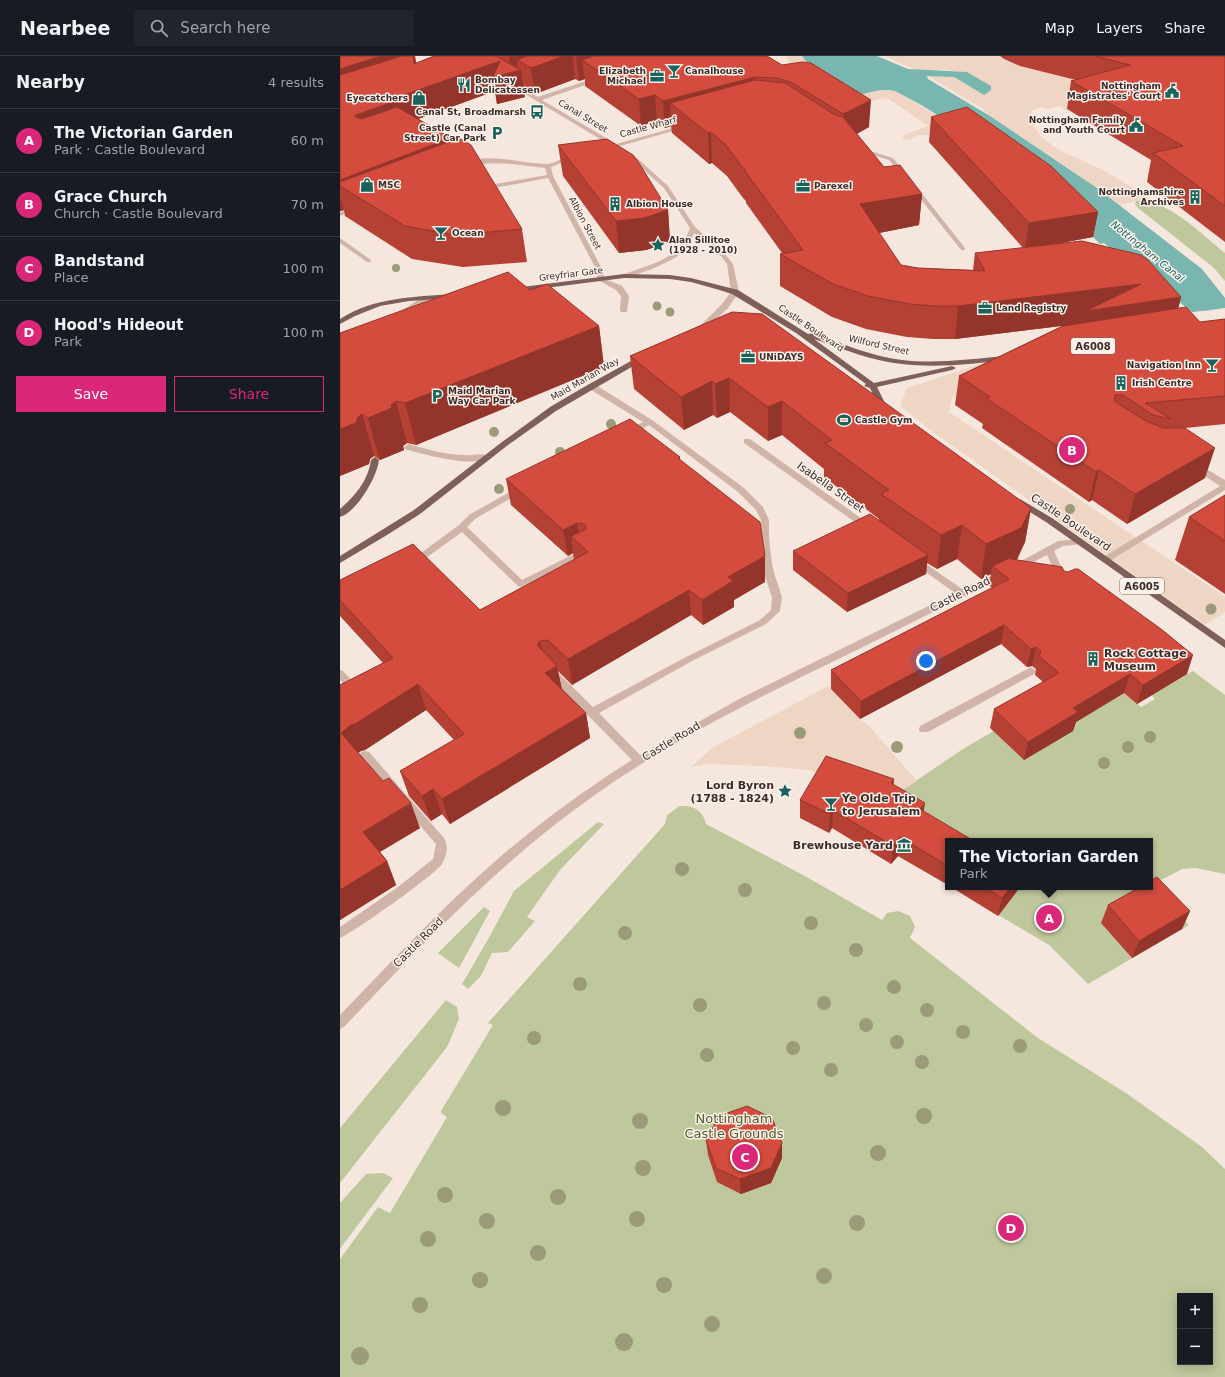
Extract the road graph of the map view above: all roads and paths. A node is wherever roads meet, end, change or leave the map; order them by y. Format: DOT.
graph roads {
  1 [pos="601,78"];
  2 [pos="520,82"];
  3 [pos="538,99"];
  4 [pos="690,125"];
  5 [pos="614,145"];
  6 [pos="853,148"];
  7 [pos="599,150"];
  8 [pos="578,156"];
  9 [pos="462,166"];
  10 [pos="548,166"];
  11 [pos="550,176"];
  12 [pos="489,187"];
  13 [pos="362,206"];
  14 [pos="340,214"];
  15 [pos="693,228"];
  16 [pos="340,240"];
  17 [pos="962,249"];
  18 [pos="369,261"];
  19 [pos="624,276"];
  20 [pos="602,280"];
  21 [pos="509,290"];
  22 [pos="735,292"];
  23 [pos="464,295"];
  24 [pos="427,298"];
  25 [pos="624,310"];
  26 [pos="398,317"];
  27 [pos="340,322"];
  28 [pos="700,330"];
  29 [pos="715,330"];
  30 [pos="799,331"];
  31 [pos="690,335"];
  32 [pos="652,354"];
  33 [pos="1011,357"];
  34 [pos="981,361"];
  35 [pos="591,386"];
  36 [pos="857,386"];
  37 [pos="873,386"];
  38 [pos="869,400"];
  39 [pos="649,422"];
  40 [pos="621,437"];
  41 [pos="746,441"];
  42 [pos="408,447"];
  43 [pos="486,457"];
  44 [pos="375,460"];
  45 [pos="1192,463"];
  46 [pos="528,485"];
  47 [pos="1015,498"];
  48 [pos="340,514"];
  49 [pos="462,527"];
  50 [pos="1066,532"];
  51 [pos="877,533"];
  52 [pos="1079,542"];
  53 [pos="1061,543"];
  54 [pos="1049,550"];
  55 [pos="585,552"];
  56 [pos="909,556"];
  57 [pos="340,560"];
  58 [pos="1105,560"];
  59 [pos="406,567"];
  60 [pos="1064,587"];
  61 [pos="961,593"];
  62 [pos="1225,646"];
  63 [pos="549,670"];
  64 [pos="1031,671"];
  65 [pos="340,674"];
  66 [pos="355,690"];
  67 [pos="592,712"];
  68 [pos="924,729"];
  69 [pos="365,755"];
  70 [pos="639,760"];
  71 [pos="340,933"];
  72 [pos="340,1023"];
  1 -- 3 [label="street"];
  2 -- 3 [label="street, Canal Street"];
  3 -- 5 [label="street, Canal Street"];
  4 -- 5 [label="street, Castle Wharf"];
  5 -- 7 [label="street"];
  5 -- 15 [label="street, Canal Street"];
  6 -- 17 [label="street"];
  8 -- 10 [label="street"];
  9 -- 10 [label="street"];
  10 -- 11 [label="street, Albion Street"];
  11 -- 12 [label="street"];
  11 -- 20 [label="street, Albion Street"];
  13 -- 14 [label="street"];
  15 -- 19 [label="street"];
  15 -- 22 [label="street, Canal Street"];
  16 -- 18 [label="street"];
  19 -- 20 [label="main road, Greyfriar Gate"];
  19 -- 22 [label="main road, Greyfriar Gate"];
  20 -- 21 [label="main road, Greyfriar Gate"];
  20 -- 25 [label="street"];
  22 -- 28 [label="street"];
  22 -- 30 [label="main road, Castle Boulevard"];
  23 -- 24 [label="main road"];
  24 -- 26 [label="street"];
  24 -- 27 [label="main road"];
  28 -- 29 [label="main road"];
  28 -- 31 [label="main road"];
  30 -- 34 [label="main road, Wilford Street"];
  30 -- 37 [label="main road, Castle Boulevard"];
  32 -- 35 [label="main road, Maid Marian Way"];
  33 -- 34 [label="main road, Wilford Street"];
  34 -- 37 [label="main road, Wilford Street"];
  35 -- 39 [label="street"];
  35 -- 43 [label="main road, Maid Marian Way"];
  36 -- 37 [label="main road, Wilford Street"];
  37 -- 38 [label="main road, Castle Boulevard"];
  39 -- 40 [label="street"];
  39 -- 67 [label="street"];
  41 -- 51 [label="street, Isabella Street"];
  42 -- 43 [label="street"];
  43 -- 57 [label="main road, Maid Marian Way"];
  44 -- 48 [label="main road"];
  45 -- 58 [label="street"];
  46 -- 49 [label="street"];
  47 -- 50 [label="main road, Castle Boulevard / A6005"];
  49 -- 55 [label="street"];
  49 -- 59 [label="street"];
  50 -- 52 [label="main road, Castle Boulevard / A6005"];
  50 -- 53 [label="street"];
  52 -- 53 [label="street, Castle Road"];
  52 -- 58 [label="main road, Castle Boulevard / A6005"];
  53 -- 54 [label="street, Castle Road"];
  54 -- 60 [label="street"];
  54 -- 61 [label="street, Castle Road"];
  56 -- 61 [label="street"];
  58 -- 62 [label="main road, Castle Boulevard / A6005"];
  61 -- 70 [label="street, Castle Road"];
  63 -- 67 [label="street"];
  64 -- 68 [label="street"];
  65 -- 66 [label="street"];
  67 -- 70 [label="street"];
  69 -- 71 [label="street"];
  70 -- 72 [label="street, Castle Road"];
}
